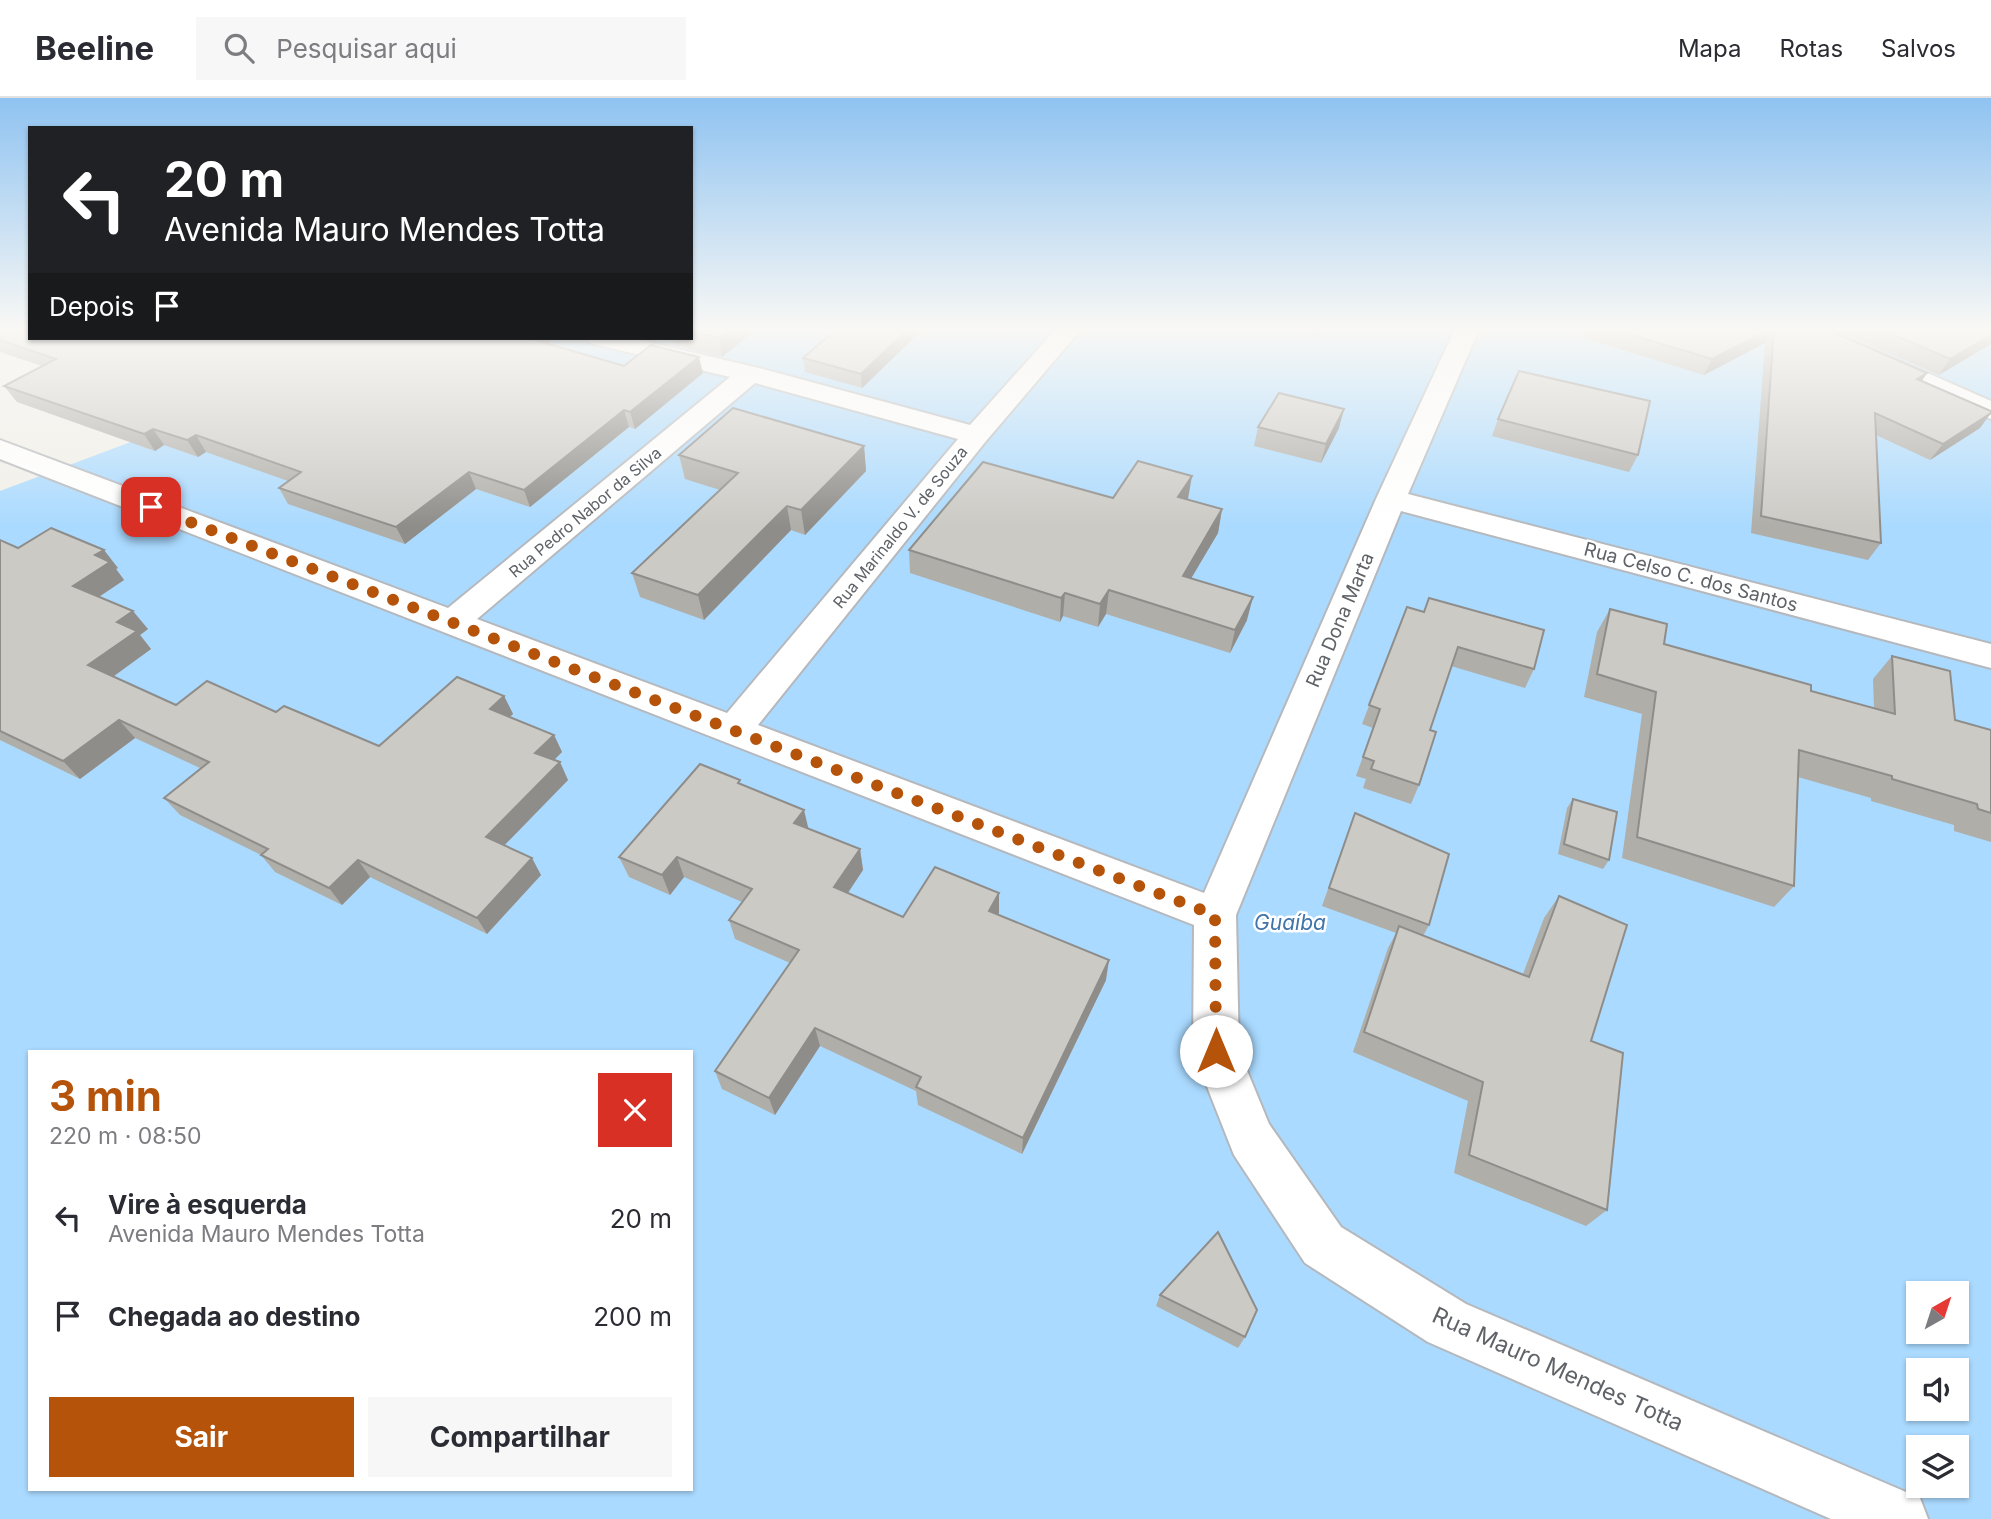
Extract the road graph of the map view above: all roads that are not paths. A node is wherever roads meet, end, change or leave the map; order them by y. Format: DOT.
graph roads {
  1 [pos="727,393"];
  2 [pos="822,393"];
  3 [pos="1013,393"];
  4 [pos="1438,393"];
  5 [pos="1951,393"];
  6 [pos="1991,411"];
  7 [pos="976,435"];
  8 [pos="0,449"];
  9 [pos="1391,499"];
  10 [pos="452,622"];
  11 [pos="1991,656"];
  12 [pos="734,730"];
  13 [pos="1215,915"];
  14 [pos="1899,1519"];
  1 -- 10 [label="street, Rua Pedro Nabor da Silva"];
  2 -- 7 [label="street"];
  3 -- 7 [label="street, Rua Marinaldo V. de Souza"];
  4 -- 9 [label="street, Rua Dona Marta"];
  5 -- 6 [label="street"];
  7 -- 12 [label="street, Rua Marinaldo V. de Souza"];
  8 -- 10 [label="street"];
  9 -- 11 [label="street, Rua Celso C. dos Santos"];
  9 -- 13 [label="street, Rua Dona Marta"];
  10 -- 12 [label="street"];
  12 -- 13 [label="street"];
  13 -- 14 [label="street, Rua Mauro Mendes Totta"];
}
